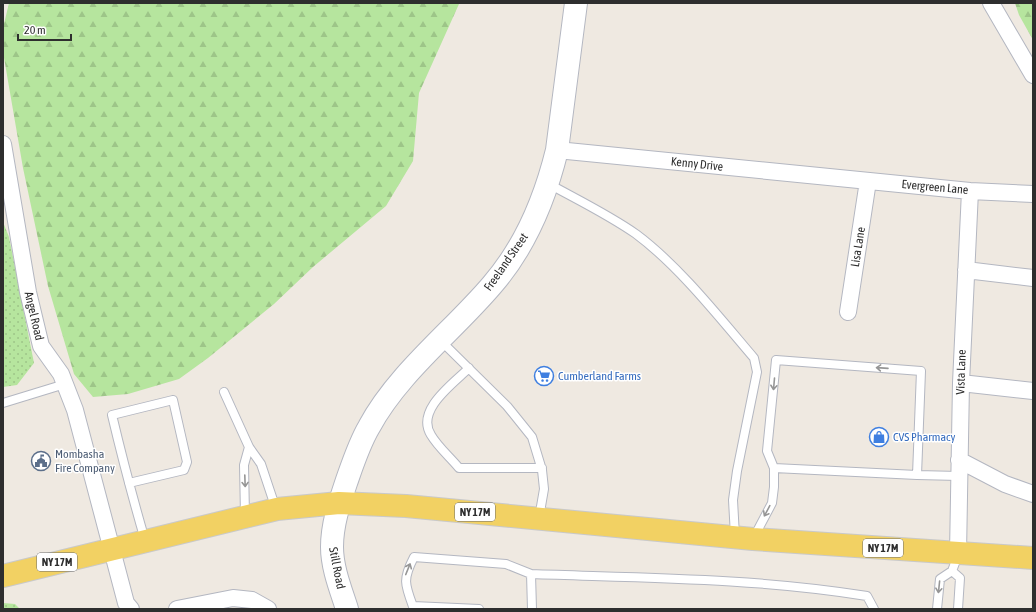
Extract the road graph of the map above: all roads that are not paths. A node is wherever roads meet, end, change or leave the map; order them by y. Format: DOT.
graph roads {
  1 [pos="576,3"];
  2 [pos="991,3"];
  3 [pos="1033,75"];
  4 [pos="3,144"];
  5 [pos="557,150"];
  6 [pos="838,178"];
  7 [pos="868,181"];
  8 [pos="548,183"];
  9 [pos="970,191"];
  10 [pos="1033,194"];
  11 [pos="966,270"];
  12 [pos="1033,278"];
  13 [pos="848,312"];
  14 [pos="440,340"];
  15 [pos="469,368"];
  16 [pos="961,383"];
  17 [pos="65,384"];
  18 [pos="1033,391"];
  19 [pos="224,392"];
  20 [pos="3,403"];
  21 [pos="249,447"];
  22 [pos="960,460"];
  23 [pos="542,468"];
  24 [pos="774,468"];
  25 [pos="917,475"];
  26 [pos="959,476"];
  27 [pos="129,482"];
  28 [pos="1033,494"];
  29 [pos="339,504"];
  30 [pos="277,509"];
  31 [pos="245,516"];
  32 [pos="539,518"];
  33 [pos="744,538"];
  34 [pos="145,541"];
  35 [pos="112,549"];
  36 [pos="1033,558"];
  37 [pos="955,563"];
  38 [pos="531,574"];
  39 [pos="3,576"];
  40 [pos="413,608"];
  41 [pos="131,609"];
  42 [pos="177,609"];
  43 [pos="268,609"];
  44 [pos="347,609"];
  45 [pos="479,609"];
  46 [pos="532,609"];
  47 [pos="874,609"];
  48 [pos="937,609"];
  49 [pos="958,609"];
  1 -- 5 [label="main road, Freeland Street"];
  2 -- 3 [label="street"];
  4 -- 17 [label="street, Angel Road"];
  5 -- 6 [label="street, Kenny Drive"];
  5 -- 8 [label="main road, Freeland Street"];
  6 -- 7 [label="street, Evergreen Lane"];
  7 -- 9 [label="street, Evergreen Lane"];
  7 -- 13 [label="street, Lisa Lane"];
  8 -- 14 [label="main road, Freeland Street"];
  8 -- 33 [label="lane"];
  9 -- 10 [label="street, Evergreen Lane"];
  9 -- 11 [label="street, Vista Lane"];
  11 -- 12 [label="street"];
  11 -- 16 [label="street, Vista Lane"];
  14 -- 15 [label="lane"];
  14 -- 29 [label="main road, Freeland Street"];
  15 -- 23 [label="lane"];
  15 -- 23 [label="lane"];
  16 -- 18 [label="street"];
  16 -- 22 [label="street, Vista Lane"];
  17 -- 20 [label="lane"];
  17 -- 35 [label="street, Angel Road"];
  19 -- 21 [label="lane"];
  21 -- 30 [label="lane"];
  21 -- 31 [label="lane, one-way"];
  22 -- 26 [label="street, Vista Lane"];
  22 -- 28 [label="street"];
  23 -- 32 [label="lane"];
  24 -- 25 [label="lane"];
  25 -- 24 [label="lane, one-way"];
  24 -- 33 [label="lane, one-way"];
  25 -- 26 [label="lane"];
  26 -- 37 [label="street, Vista Lane"];
  27 -- 27 [label="lane"];
  27 -- 34 [label="lane"];
  29 -- 30 [label="main road, NY 17M"];
  29 -- 32 [label="main road, NY 17M"];
  29 -- 44 [label="main road, Still Road"];
  30 -- 31 [label="main road, NY 17M"];
  31 -- 34 [label="main road, NY 17M"];
  32 -- 33 [label="main road, NY 17M"];
  33 -- 37 [label="main road, NY 17M"];
  34 -- 35 [label="main road, NY 17M"];
  35 -- 39 [label="main road, NY 17M"];
  35 -- 41 [label="street, Angel Road"];
  36 -- 37 [label="main road, NY 17M"];
  37 -- 48 [label="lane, one-way"];
  37 -- 49 [label="lane"];
  40 -- 38 [label="lane, one-way"];
  38 -- 46 [label="lane"];
  38 -- 47 [label="lane"];
  40 -- 45 [label="lane"];
  42 -- 43 [label="street"];
}
